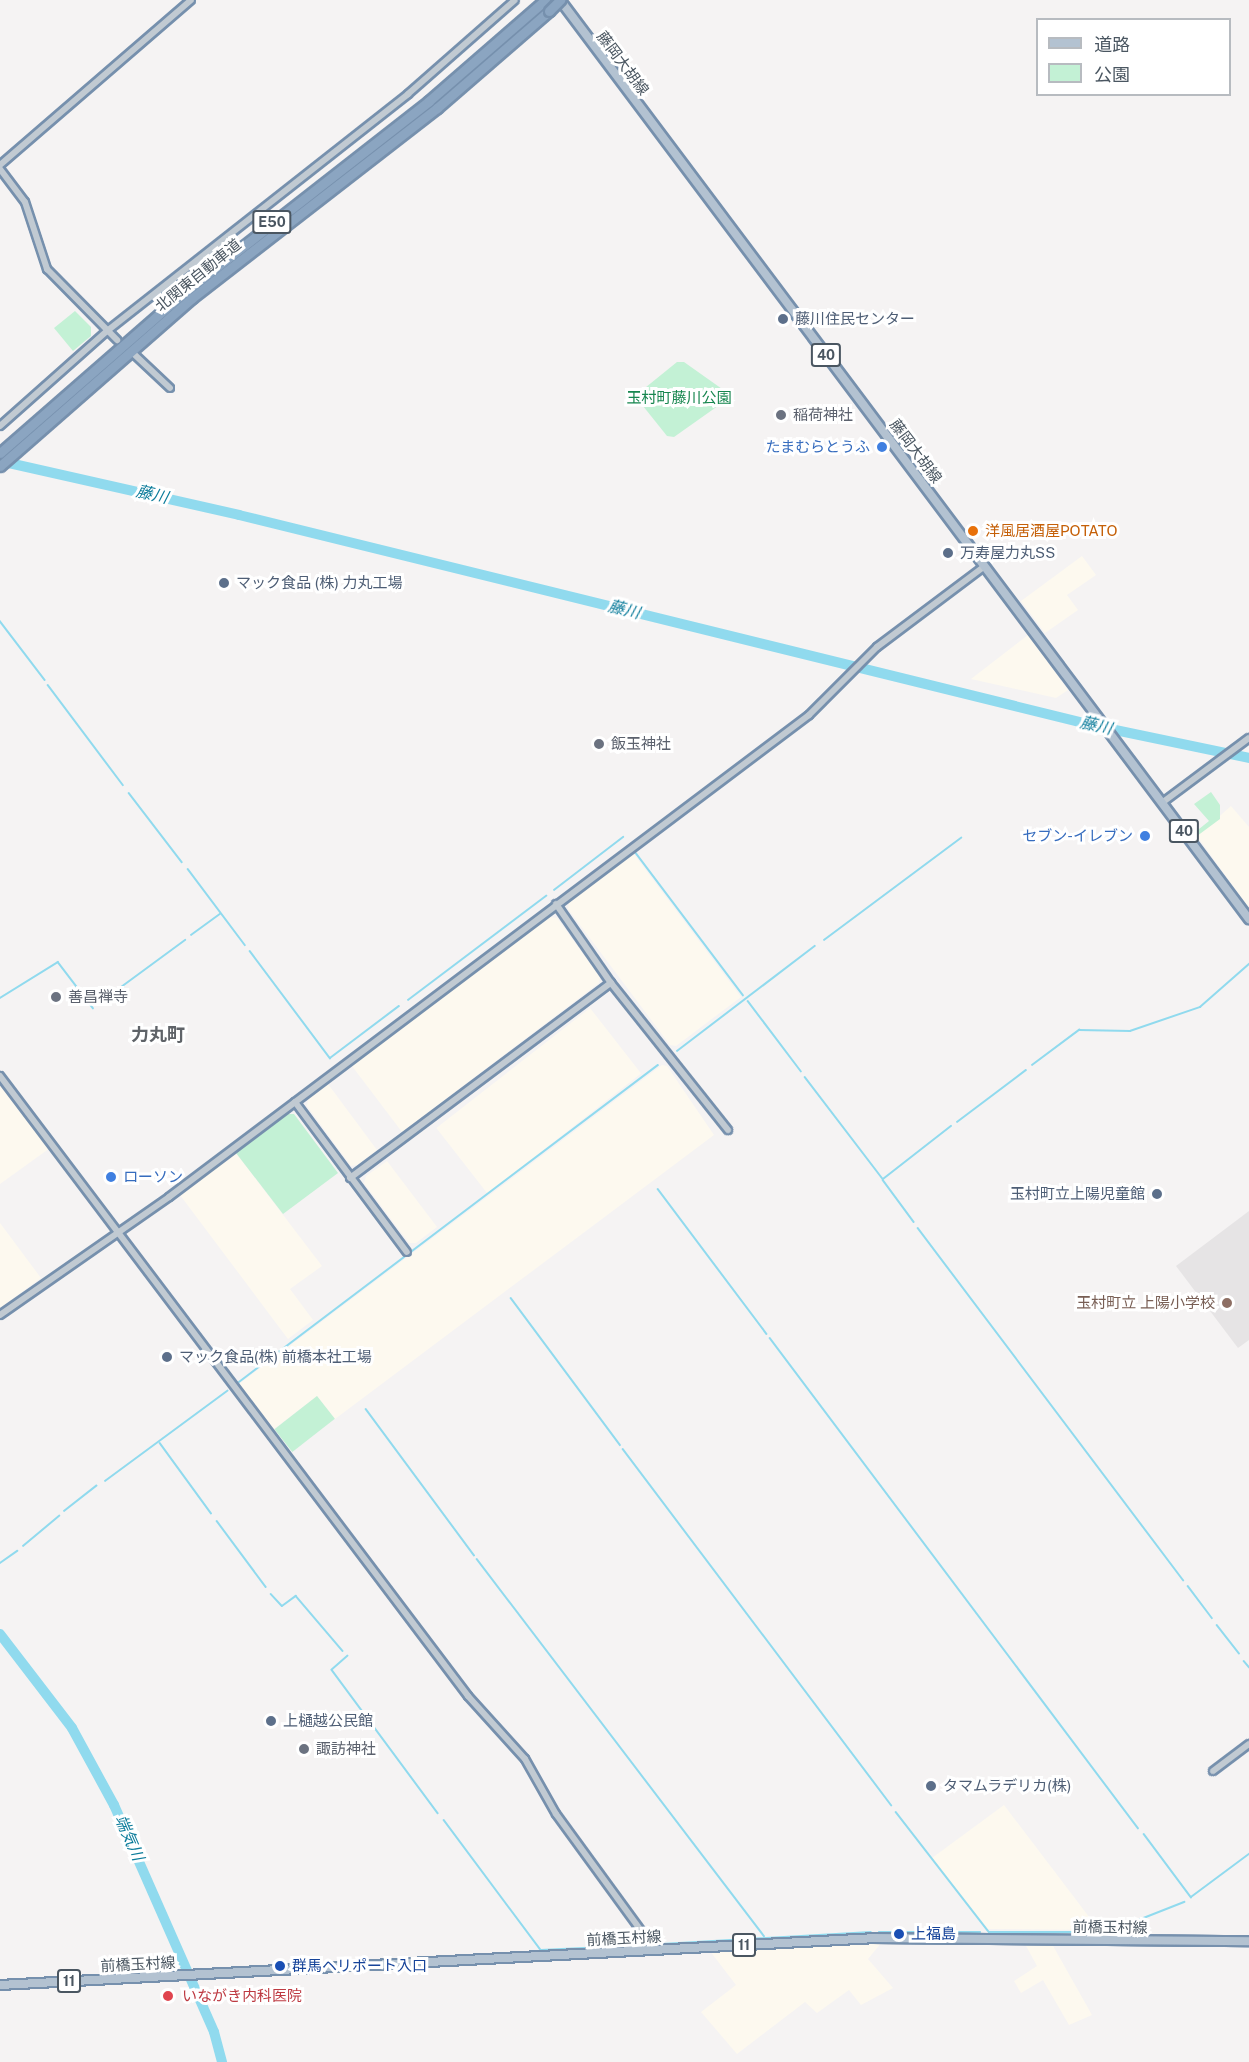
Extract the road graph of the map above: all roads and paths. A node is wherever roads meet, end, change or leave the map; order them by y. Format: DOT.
graph roads {
  1 [pos="191,0"];
  2 [pos="515,0"];
  3 [pos="560,0"];
  4 [pos="546,4"];
  5 [pos="0,167"];
  6 [pos="107,331"];
  7 [pos="117,340"];
  8 [pos="135,355"];
  9 [pos="170,388"];
  10 [pos="0,426"];
  11 [pos="3,450"];
  12 [pos="0,466"];
  13 [pos="985,566"];
  14 [pos="1246,740"];
  15 [pos="1163,802"];
  16 [pos="556,904"];
  17 [pos="1249,919"];
  18 [pos="611,983"];
  19 [pos="0,1076"];
  20 [pos="295,1102"];
  21 [pos="728,1130"];
  22 [pos="351,1178"];
  23 [pos="118,1234"];
  24 [pos="407,1252"];
  25 [pos="0,1315"];
  26 [pos="1249,1744"];
  27 [pos="1213,1771"];
  28 [pos="1249,1941"];
  29 [pos="655,1950"];
  30 [pos="0,1985"];
  1 -- 5 [label="street"];
  2 -- 6 [label="street"];
  3 -- 4 [label="highway, 北関東自動車道 / E50, bridge"];
  3 -- 13 [label="main road, 藤岡大胡線 / 40"];
  4 -- 11 [label="highway, 北関東自動車道 / E50"];
  4 -- 12 [label="highway, 北関東自動車道 / E50"];
  5 -- 6 [label="street"];
  6 -- 7 [label="street"];
  6 -- 10 [label="street"];
  8 -- 9 [label="street"];
  13 -- 15 [label="main road, 藤岡大胡線 / 40"];
  13 -- 16 [label="street"];
  14 -- 15 [label="street"];
  15 -- 17 [label="main road, 藤岡大胡線 / 40"];
  16 -- 18 [label="street"];
  16 -- 20 [label="street"];
  18 -- 21 [label="street"];
  18 -- 22 [label="street"];
  19 -- 23 [label="street"];
  20 -- 22 [label="street"];
  20 -- 23 [label="street"];
  22 -- 24 [label="street"];
  23 -- 25 [label="street"];
  23 -- 29 [label="street"];
  26 -- 27 [label="street"];
  28 -- 29 [label="main road, 前橋玉村線 / 11"];
  29 -- 30 [label="main road, 前橋玉村線 / 11"];
}
